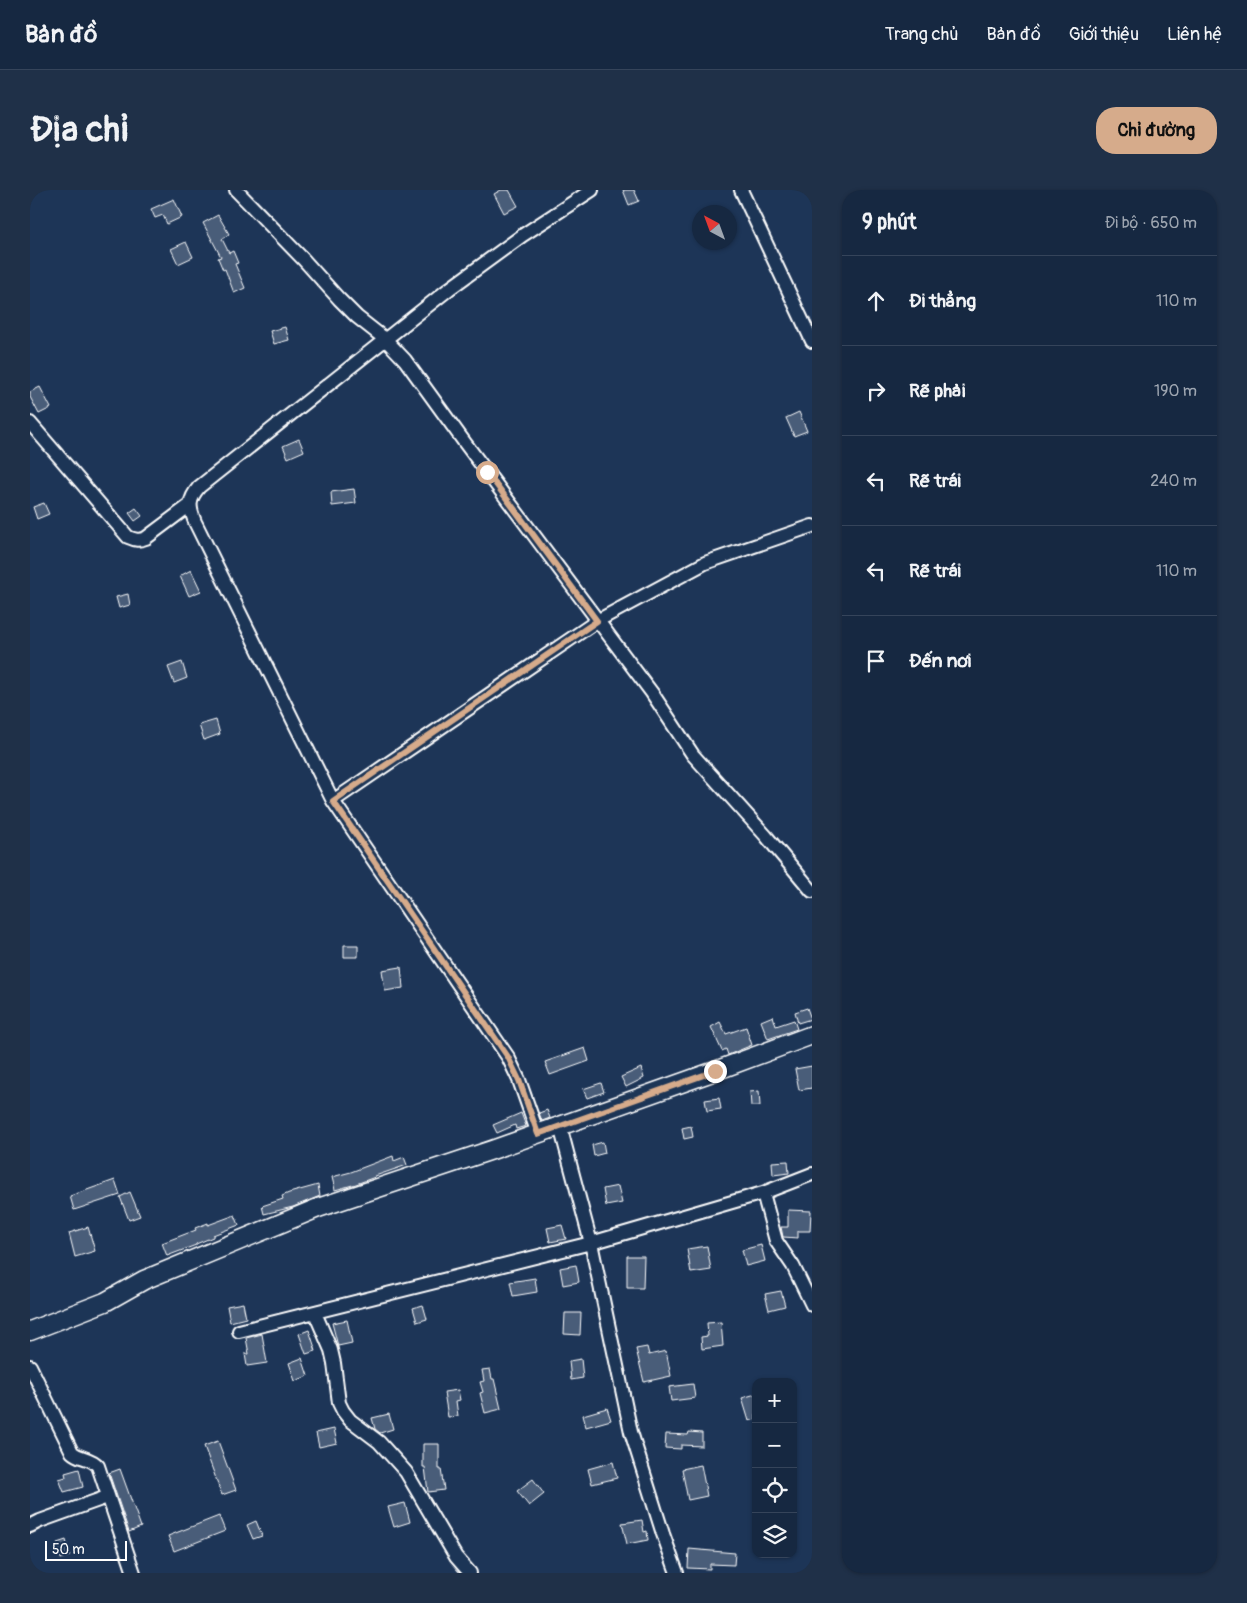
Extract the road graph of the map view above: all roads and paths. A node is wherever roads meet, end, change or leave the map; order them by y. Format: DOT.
graph roads {
  1 [pos="236,190"];
  2 [pos="592,190"];
  3 [pos="741,190"];
  4 [pos="385,339"];
  5 [pos="812,341"];
  6 [pos="30,423"];
  7 [pos="190,505"];
  8 [pos="812,526"];
  9 [pos="597,621"];
  10 [pos="333,801"];
  11 [pos="812,891"];
  12 [pos="812,1035"];
  13 [pos="560,1126"];
  14 [pos="538,1134"];
  15 [pos="812,1174"];
  16 [pos="763,1193"];
  17 [pos="590,1243"];
  18 [pos="812,1305"];
  19 [pos="315,1312"];
  20 [pos="30,1331"];
  21 [pos="239,1331"];
  22 [pos="30,1366"];
  23 [pos="108,1497"];
  24 [pos="30,1526"];
  25 [pos="134,1573"];
  26 [pos="470,1573"];
  27 [pos="677,1573"];
  1 -- 4 [label="street"];
  2 -- 4 [label="street"];
  3 -- 5 [label="street"];
  4 -- 7 [label="street"];
  4 -- 9 [label="street"];
  6 -- 7 [label="street"];
  7 -- 10 [label="street"];
  8 -- 9 [label="street"];
  9 -- 10 [label="street"];
  9 -- 11 [label="street"];
  10 -- 14 [label="street"];
  12 -- 13 [label="main road"];
  13 -- 14 [label="main road"];
  13 -- 17 [label="street"];
  14 -- 20 [label="main road"];
  15 -- 16 [label="street"];
  16 -- 17 [label="street"];
  16 -- 18 [label="street"];
  17 -- 19 [label="street"];
  17 -- 27 [label="street"];
  19 -- 21 [label="street"];
  19 -- 26 [label="street"];
  22 -- 23 [label="street"];
  23 -- 24 [label="street"];
  23 -- 25 [label="street"];
}
